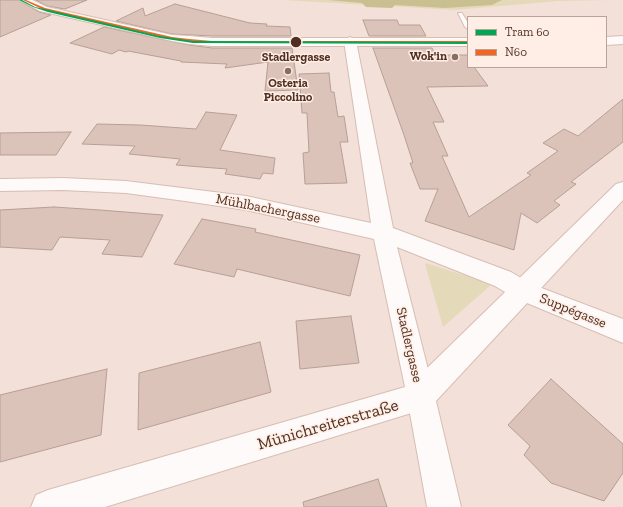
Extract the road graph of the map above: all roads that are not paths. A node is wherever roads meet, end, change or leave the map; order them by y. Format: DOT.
graph roads {
  1 [pos="24,0"];
  2 [pos="460,14"];
  3 [pos="467,25"];
  4 [pos="623,40"];
  5 [pos="607,41"];
  6 [pos="350,42"];
  7 [pos="467,42"];
  8 [pos="0,185"];
  9 [pos="623,188"];
  10 [pos="383,233"];
  11 [pos="523,291"];
  12 [pos="623,331"];
  13 [pos="421,397"];
  14 [pos="48,507"];
  15 [pos="444,507"];
  1 -- 6 [label="street"];
  2 -- 3 [label="lane"];
  4 -- 5 [label="street"];
  6 -- 7 [label="street"];
  6 -- 10 [label="street, Stadlergasse"];
  8 -- 10 [label="street, Mühlbachergasse"];
  9 -- 11 [label="street"];
  10 -- 11 [label="street, Mühlbachergasse"];
  10 -- 13 [label="street, Stadlergasse"];
  11 -- 12 [label="street, Suppégasse"];
  11 -- 13 [label="street"];
  13 -- 14 [label="street, Münichreiterstraße"];
  13 -- 15 [label="street, Stadlergasse"];
}
